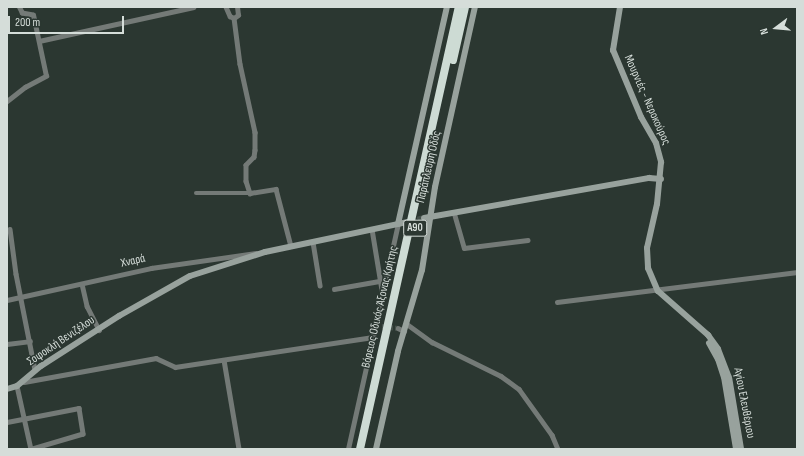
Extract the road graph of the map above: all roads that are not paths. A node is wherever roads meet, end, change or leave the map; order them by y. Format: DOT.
graph roads {
  1 [pos="19,7"];
  2 [pos="193,7"];
  3 [pos="226,7"];
  4 [pos="237,7"];
  5 [pos="447,7"];
  6 [pos="459,7"];
  7 [pos="465,7"];
  8 [pos="475,7"];
  9 [pos="620,7"];
  10 [pos="234,18"];
  11 [pos="39,41"];
  12 [pos="7,101"];
  13 [pos="661,179"];
  14 [pos="196,193"];
  15 [pos="250,193"];
  16 [pos="454,212"];
  17 [pos="427,218"];
  18 [pos="407,222"];
  19 [pos="398,224"];
  20 [pos="10,229"];
  21 [pos="372,229"];
  22 [pos="527,240"];
  23 [pos="313,242"];
  24 [pos="291,246"];
  25 [pos="265,252"];
  26 [pos="797,272"];
  27 [pos="380,281"];
  28 [pos="82,284"];
  29 [pos="320,285"];
  30 [pos="334,288"];
  31 [pos="658,291"];
  32 [pos="383,294"];
  33 [pos="21,297"];
  34 [pos="7,300"];
  35 [pos="557,302"];
  36 [pos="108,323"];
  37 [pos="407,324"];
  38 [pos="696,324"];
  39 [pos="375,325"];
  40 [pos="382,326"];
  41 [pos="398,328"];
  42 [pos="98,330"];
  43 [pos="404,331"];
  44 [pos="373,337"];
  45 [pos="30,341"];
  46 [pos="7,344"];
  47 [pos="224,360"];
  48 [pos="35,370"];
  49 [pos="24,382"];
  50 [pos="17,386"];
  51 [pos="7,390"];
  52 [pos="24,418"];
  53 [pos="7,422"];
  54 [pos="31,449"];
  55 [pos="239,449"];
  56 [pos="348,449"];
  57 [pos="360,449"];
  58 [pos="366,449"];
  59 [pos="376,449"];
  60 [pos="558,449"];
  61 [pos="736,449"];
  62 [pos="741,449"];
  1 -- 11 [label="street"];
  2 -- 11 [label="street"];
  3 -- 10 [label="street"];
  4 -- 10 [label="street"];
  5 -- 19 [label="street, Παράπλευρη Οδός"];
  6 -- 57 [label="highway, Βόρειος Οδικός Άξονας Κρήτης / Α90"];
  7 -- 58 [label="highway, Βόρειος Οδικός Άξονας Κρήτης / Α90"];
  8 -- 17 [label="street, Παράπλευρη Οδός"];
  9 -- 13 [label="street, Μουρνιές - Νεροκούρος"];
  10 -- 15 [label="street"];
  11 -- 12 [label="street"];
  13 -- 16 [label="street"];
  13 -- 31 [label="street, Αγίου Ελευθέριου"];
  14 -- 15 [label="street"];
  15 -- 24 [label="street"];
  16 -- 17 [label="street"];
  16 -- 22 [label="street"];
  17 -- 37 [label="street, Παράπλευρη Οδός"];
  18 -- 19 [label="street, Χναρά"];
  19 -- 21 [label="street, Χναρά"];
  19 -- 32 [label="street"];
  20 -- 33 [label="street"];
  21 -- 23 [label="street, Χναρά"];
  21 -- 27 [label="street"];
  23 -- 24 [label="street, Χναρά"];
  23 -- 29 [label="street"];
  24 -- 25 [label="street, Χναρά"];
  25 -- 28 [label="street, Χναρά"];
  25 -- 36 [label="street, Χναρά"];
  26 -- 31 [label="street"];
  27 -- 30 [label="street"];
  27 -- 32 [label="street"];
  28 -- 33 [label="street, Χναρά"];
  28 -- 42 [label="street"];
  31 -- 35 [label="street"];
  31 -- 38 [label="street, Αγίου Ελευθέριου"];
  32 -- 39 [label="street"];
  33 -- 34 [label="street, Χναρά"];
  33 -- 45 [label="street"];
  36 -- 42 [label="street, Σοφοκλή Βενιζέλου"];
  37 -- 43 [label="street, Παράπλευρη Οδός"];
  37 -- 60 [label="street"];
  38 -- 61 [label="street, Αγίου Ελευθέριου"];
  38 -- 62 [label="street, Αγίου Ελευθέριου"];
  39 -- 40 [label="street"];
  39 -- 44 [label="street"];
  41 -- 43 [label="street"];
  42 -- 48 [label="street, Σοφοκλή Βενιζέλου"];
  43 -- 59 [label="street, Παράπλευρη Οδός"];
  44 -- 47 [label="street"];
  44 -- 56 [label="street"];
  45 -- 46 [label="street"];
  45 -- 48 [label="street"];
  47 -- 49 [label="street"];
  47 -- 55 [label="street"];
  48 -- 49 [label="street, Σοφοκλή Βενιζέλου"];
  49 -- 50 [label="street, Σοφοκλή Βενιζέλου"];
  50 -- 51 [label="street, Σοφοκλή Βενιζέλου"];
  50 -- 52 [label="street"];
  52 -- 53 [label="street"];
  52 -- 54 [label="street"];
  52 -- 54 [label="street"];
}
